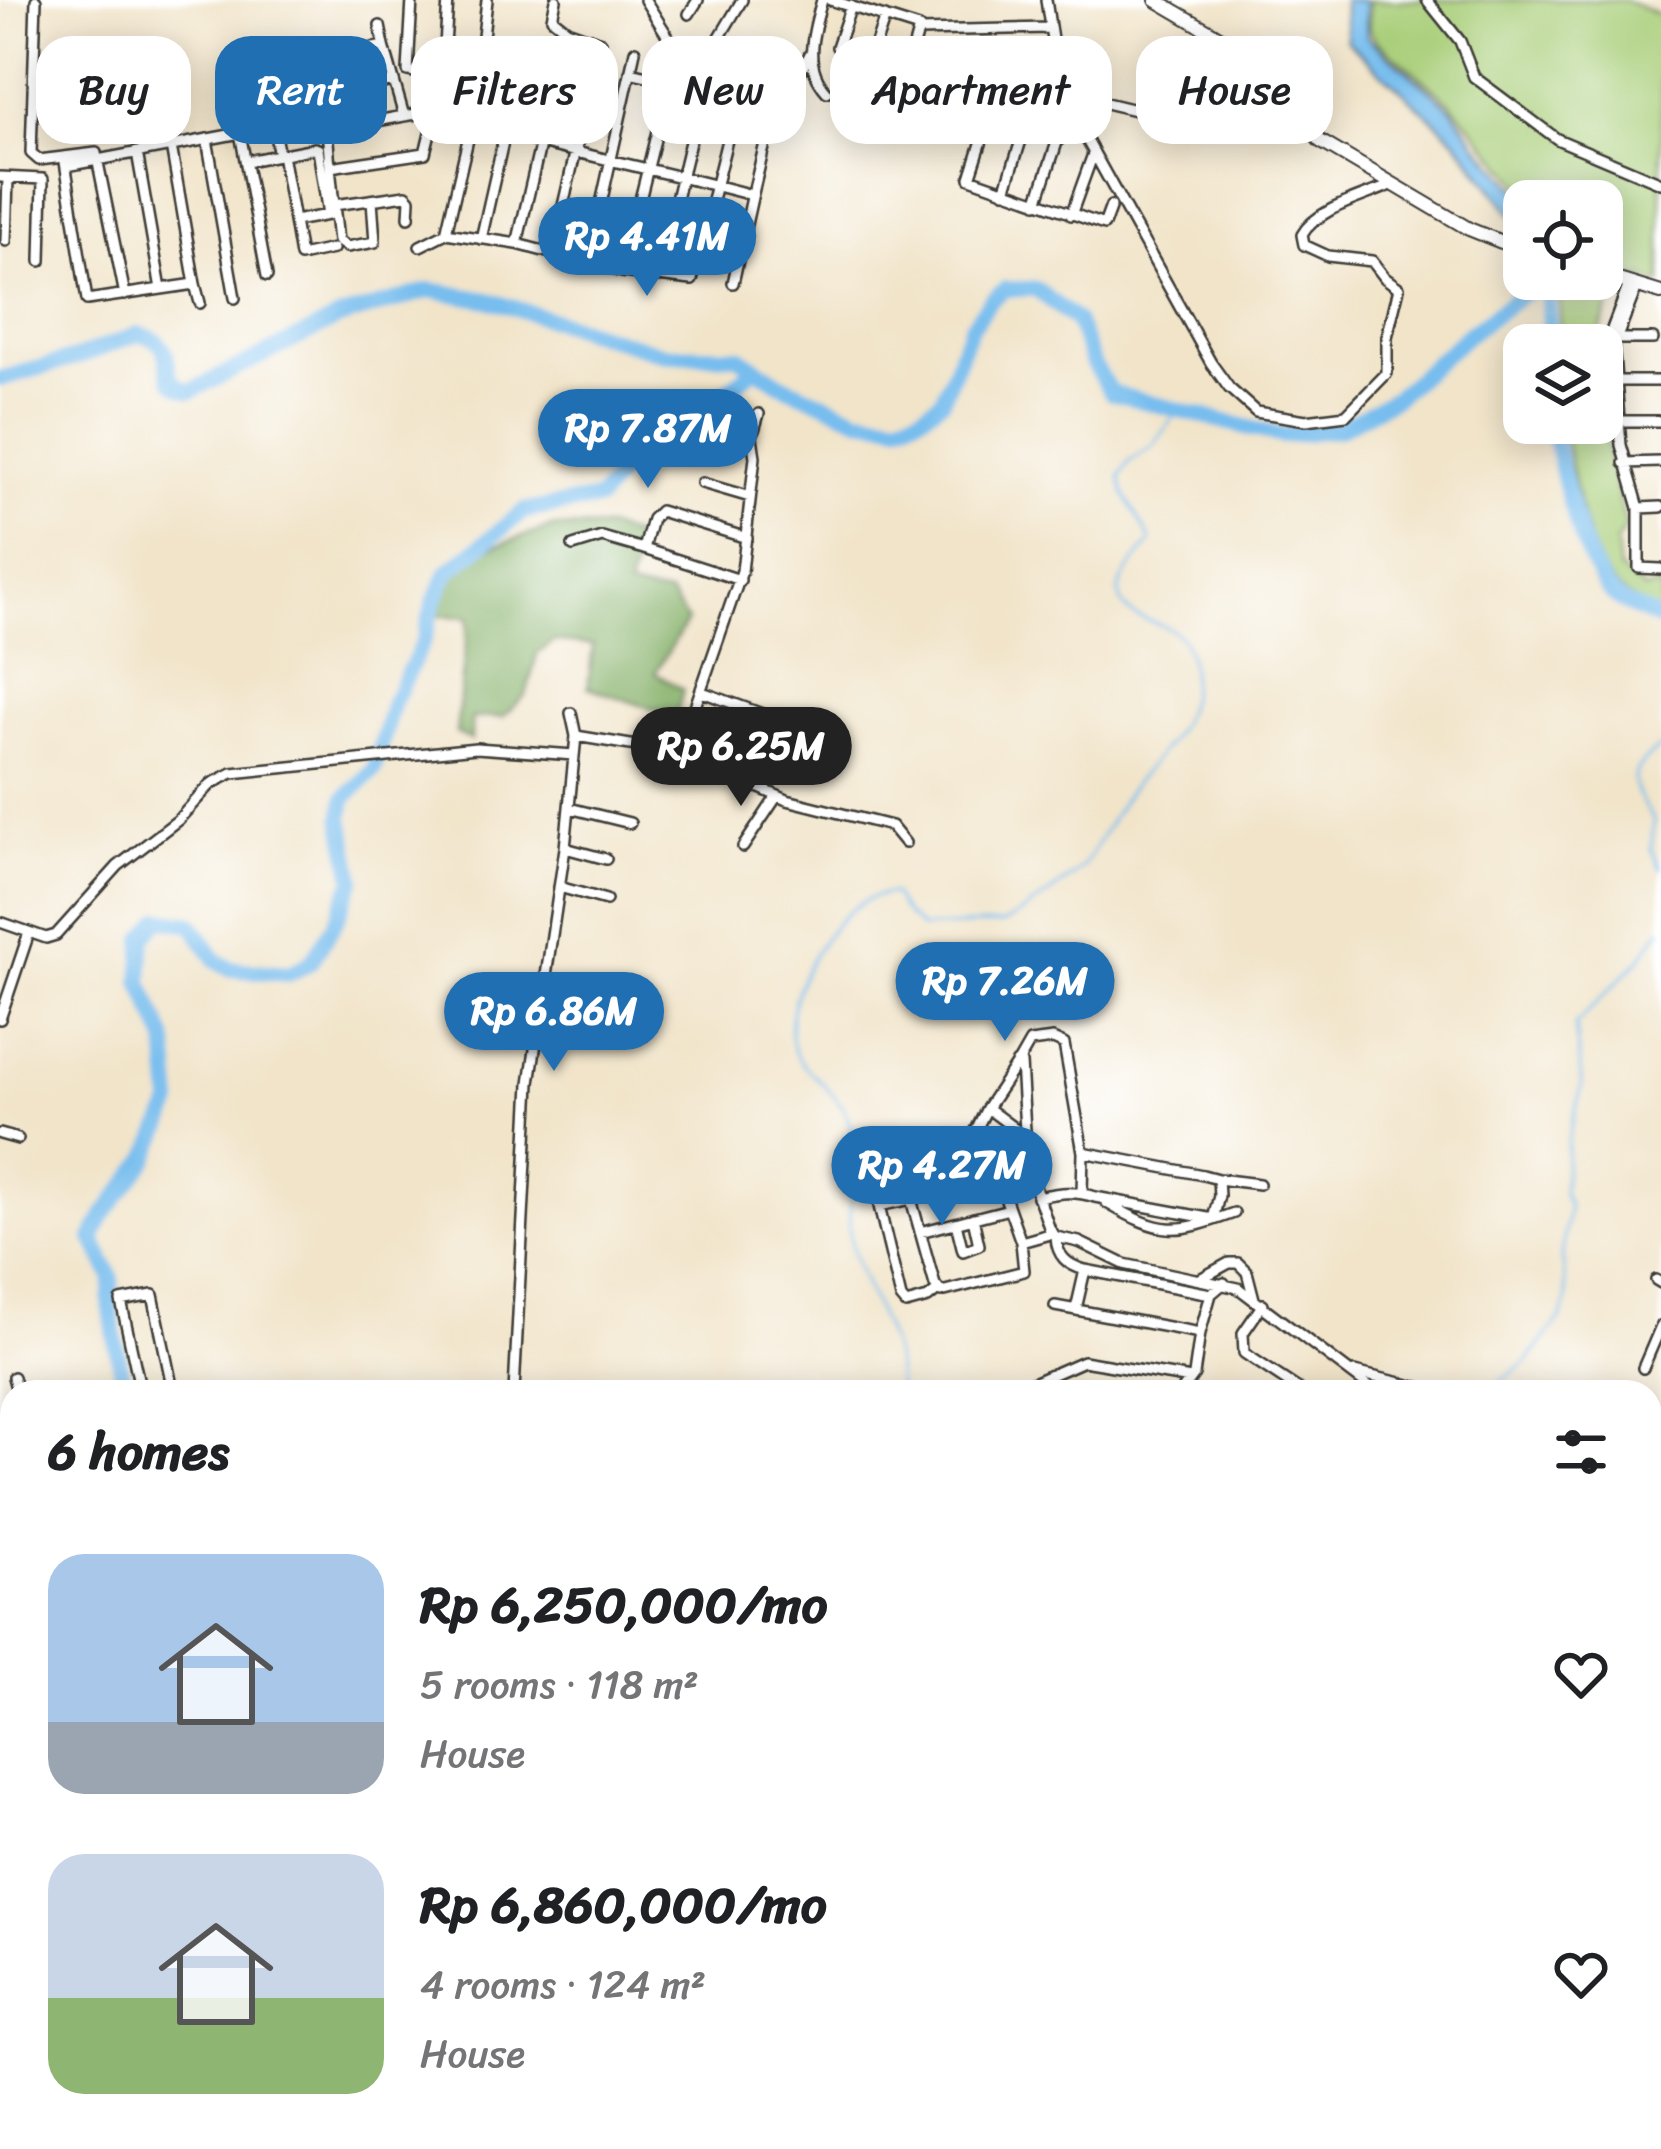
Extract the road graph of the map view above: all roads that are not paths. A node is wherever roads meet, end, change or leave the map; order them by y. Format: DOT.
graph roads {
  1 [pos="36,0"];
  2 [pos="412,0"];
  3 [pos="448,0"];
  4 [pos="487,0"];
  5 [pos="556,0"];
  6 [pos="646,0"];
  7 [pos="698,0"];
  8 [pos="742,0"];
  9 [pos="826,0"];
  10 [pos="1046,0"];
  11 [pos="1156,0"];
  12 [pos="1427,0"];
  13 [pos="851,6"];
  14 [pos="689,14"];
  15 [pos="885,16"];
  16 [pos="380,26"];
  17 [pos="1048,28"];
  18 [pos="566,30"];
  19 [pos="919,32"];
  20 [pos="1213,32"];
  21 [pos="382,36"];
  22 [pos="446,36"];
  23 [pos="483,36"];
  24 [pos="565,36"];
  25 [pos="668,36"];
  26 [pos="720,36"];
  27 [pos="841,36"];
  28 [pos="878,36"];
  29 [pos="918,36"];
  30 [pos="1048,36"];
  31 [pos="635,51"];
  32 [pos="811,52"];
  33 [pos="387,56"];
  34 [pos="806,60"];
  35 [pos="411,71"];
  36 [pos="630,72"];
  37 [pos="642,75"];
  38 [pos="394,81"];
  39 [pos="387,82"];
  40 [pos="827,92"];
  41 [pos="1112,104"];
  42 [pos="411,115"];
  43 [pos="404,116"];
  44 [pos="387,119"];
  45 [pos="215,138"];
  46 [pos="207,139"];
  47 [pos="243,144"];
  48 [pos="277,144"];
  49 [pos="328,144"];
  50 [pos="427,144"];
  51 [pos="467,144"];
  52 [pos="503,144"];
  53 [pos="540,144"];
  54 [pos="548,144"];
  55 [pos="653,144"];
  56 [pos="690,144"];
  57 [pos="726,144"];
  58 [pos="766,144"];
  59 [pos="980,144"];
  60 [pos="1021,144"];
  61 [pos="1056,144"];
  62 [pos="1087,144"];
  63 [pos="171,146"];
  64 [pos="576,151"];
  65 [pos="136,152"];
  66 [pos="280,154"];
  67 [pos="1093,154"];
  68 [pos="98,159"];
  69 [pos="611,159"];
  70 [pos="247,160"];
  71 [pos="66,161"];
  72 [pos="330,167"];
  73 [pos="647,168"];
  74 [pos="4,177"];
  75 [pos="682,177"];
  76 [pos="1661,183"];
  77 [pos="716,185"];
  78 [pos="1390,185"];
  79 [pos="1005,190"];
  80 [pos="753,193"];
  81 [pos="372,200"];
  82 [pos="1037,203"];
  83 [pos="334,205"];
  84 [pos="1111,206"];
  85 [pos="1071,214"];
  86 [pos="409,217"];
  87 [pos="294,221"];
  88 [pos="446,233"];
  89 [pos="481,239"];
  90 [pos="6,242"];
  91 [pos="1503,243"];
  92 [pos="517,244"];
  93 [pos="420,245"];
  94 [pos="333,249"];
  95 [pos="552,253"];
  96 [pos="41,261"];
  97 [pos="588,262"];
  98 [pos="622,272"];
  99 [pos="267,276"];
  100 [pos="657,277"];
  101 [pos="1623,282"];
  102 [pos="195,284"];
  103 [pos="733,284"];
  104 [pos="1633,285"];
  105 [pos="161,289"];
  106 [pos="1661,293"];
  107 [pos="125,295"];
  108 [pos="236,298"];
  109 [pos="200,303"];
  110 [pos="1621,324"];
  111 [pos="1623,335"];
  112 [pos="1652,339"];
  113 [pos="1623,381"];
  114 [pos="1661,381"];
  115 [pos="759,414"];
  116 [pos="1623,421"];
  117 [pos="1661,421"];
  118 [pos="1622,444"];
  119 [pos="1661,462"];
  120 [pos="1624,463"];
  121 [pos="702,483"];
  122 [pos="751,497"];
  123 [pos="1639,508"];
  124 [pos="1661,508"];
  125 [pos="747,538"];
  126 [pos="573,546"];
  127 [pos="644,548"];
  128 [pos="1661,569"];
  129 [pos="740,580"];
  130 [pos="702,692"];
  131 [pos="572,713"];
  132 [pos="776,719"];
  133 [pos="576,736"];
  134 [pos="679,753"];
  135 [pos="574,755"];
  136 [pos="777,796"];
  137 [pos="569,808"];
  138 [pos="630,823"];
  139 [pos="905,843"];
  140 [pos="742,847"];
  141 [pos="565,848"];
  142 [pos="606,859"];
  143 [pos="559,887"];
  144 [pos="606,900"];
  145 [pos="0,922"];
  146 [pos="29,933"];
  147 [pos="0,1019"];
  148 [pos="1018,1063"];
  149 [pos="987,1108"];
  150 [pos="1025,1114"];
  151 [pos="1015,1129"];
  152 [pos="0,1134"];
  153 [pos="19,1139"];
  154 [pos="968,1140"];
  155 [pos="1083,1152"];
  156 [pos="1027,1165"];
  157 [pos="997,1174"];
  158 [pos="1218,1179"];
  159 [pos="1259,1184"];
  160 [pos="1082,1193"];
  161 [pos="1097,1197"];
  162 [pos="911,1198"];
  163 [pos="1037,1198"];
  164 [pos="879,1206"];
  165 [pos="1009,1209"];
  166 [pos="1234,1213"];
  167 [pos="973,1218"];
  168 [pos="1214,1219"];
  169 [pos="956,1222"];
  170 [pos="920,1232"];
  171 [pos="1054,1235"];
  172 [pos="1021,1242"];
  173 [pos="1085,1270"];
  174 [pos="1162,1279"];
  175 [pos="1200,1279"];
  176 [pos="1224,1283"];
  177 [pos="938,1290"];
  178 [pos="1211,1294"];
  179 [pos="1258,1302"];
  180 [pos="1055,1306"];
  181 [pos="1076,1309"];
  182 [pos="1661,1326"];
  183 [pos="1200,1333"];
  184 [pos="1643,1368"];
  185 [pos="1349,1371"];
  186 [pos="13,1377"];
  187 [pos="1191,1379"];
  188 [pos="14,1380"];
  189 [pos="138,1380"];
  190 [pos="171,1380"];
  191 [pos="515,1380"];
  192 [pos="1046,1380"];
  193 [pos="1285,1380"];
  194 [pos="1361,1380"];
  195 [pos="1388,1380"];
  1 -- 71 [label="street"];
  2 -- 35 [label="street"];
  3 -- 22 [label="street"];
  4 -- 23 [label="street"];
  5 -- 18 [label="street"];
  6 -- 25 [label="street"];
  7 -- 14 [label="street"];
  8 -- 26 [label="street"];
  9 -- 13 [label="street"];
  9 -- 32 [label="street"];
  10 -- 17 [label="street"];
  11 -- 20 [label="street"];
  12 -- 76 [label="street"];
  13 -- 15 [label="street"];
  13 -- 27 [label="street"];
  15 -- 19 [label="street"];
  15 -- 28 [label="street"];
  16 -- 21 [label="street"];
  17 -- 19 [label="street"];
  17 -- 30 [label="street"];
  18 -- 24 [label="street"];
  18 -- 64 [label="street"];
  19 -- 29 [label="street"];
  20 -- 41 [label="street"];
  20 -- 78 [label="street"];
  31 -- 36 [label="street"];
  32 -- 34 [label="street"];
  32 -- 40 [label="street"];
  33 -- 38 [label="street"];
  36 -- 37 [label="street"];
  36 -- 69 [label="street"];
  38 -- 39 [label="street"];
  38 -- 43 [label="street"];
  42 -- 43 [label="street"];
  43 -- 44 [label="street"];
  45 -- 46 [label="street"];
  46 -- 63 [label="street"];
  46 -- 108 [label="street"];
  47 -- 70 [label="street"];
  48 -- 66 [label="street"];
  49 -- 72 [label="street"];
  50 -- 72 [label="street"];
  51 -- 88 [label="street"];
  52 -- 89 [label="street"];
  53 -- 92 [label="street"];
  54 -- 64 [label="street"];
  55 -- 73 [label="street"];
  56 -- 75 [label="street"];
  57 -- 77 [label="street"];
  58 -- 80 [label="street"];
  59 -- 79 [label="street"];
  60 -- 79 [label="street"];
  61 -- 82 [label="street"];
  62 -- 67 [label="street"];
  63 -- 65 [label="street"];
  63 -- 102 [label="street"];
  64 -- 69 [label="street"];
  64 -- 95 [label="street"];
  65 -- 68 [label="street"];
  65 -- 105 [label="street"];
  66 -- 70 [label="street"];
  66 -- 87 [label="street"];
  66 -- 87 [label="street"];
  67 -- 78 [label="street"];
  67 -- 85 [label="street"];
  68 -- 71 [label="street"];
  68 -- 107 [label="street"];
  69 -- 73 [label="street"];
  69 -- 97 [label="street"];
  70 -- 99 [label="street"];
  71 -- 107 [label="street"];
  72 -- 83 [label="street"];
  73 -- 75 [label="street"];
  73 -- 98 [label="street"];
  74 -- 90 [label="street"];
  74 -- 96 [label="street"];
  75 -- 77 [label="street"];
  75 -- 100 [label="street"];
  77 -- 80 [label="street"];
  77 -- 100 [label="street"];
  78 -- 91 [label="street"];
  79 -- 82 [label="street"];
  80 -- 103 [label="street"];
  81 -- 83 [label="street"];
  81 -- 83 [label="street"];
  81 -- 86 [label="street"];
  82 -- 85 [label="street"];
  84 -- 85 [label="street"];
  87 -- 94 [label="street"];
  88 -- 89 [label="street"];
  88 -- 93 [label="street"];
  89 -- 92 [label="street"];
  92 -- 95 [label="street"];
  95 -- 97 [label="street"];
  97 -- 98 [label="street"];
  98 -- 100 [label="street"];
  101 -- 104 [label="street"];
  102 -- 105 [label="street"];
  102 -- 109 [label="street"];
  104 -- 106 [label="street"];
  104 -- 110 [label="street"];
  105 -- 107 [label="street"];
  111 -- 112 [label="street"];
  113 -- 114 [label="street"];
  115 -- 122 [label="street"];
  116 -- 117 [label="street"];
  118 -- 120 [label="street"];
  119 -- 120 [label="street"];
  120 -- 123 [label="street"];
  121 -- 122 [label="street"];
  122 -- 125 [label="street"];
  123 -- 124 [label="street"];
  123 -- 128 [label="street"];
  125 -- 127 [label="street"];
  125 -- 129 [label="street"];
  126 -- 127 [label="street"];
  127 -- 129 [label="street"];
  129 -- 130 [label="street"];
  130 -- 132 [label="street"];
  130 -- 134 [label="street"];
  131 -- 133 [label="street"];
  133 -- 134 [label="street"];
  133 -- 135 [label="street"];
  134 -- 136 [label="street"];
  135 -- 137 [label="street"];
  135 -- 146 [label="street"];
  136 -- 139 [label="street"];
  136 -- 140 [label="street"];
  137 -- 138 [label="street"];
  137 -- 141 [label="street"];
  141 -- 142 [label="street"];
  141 -- 143 [label="street"];
  143 -- 144 [label="street"];
  143 -- 191 [label="street"];
  145 -- 146 [label="street"];
  146 -- 147 [label="street"];
  148 -- 149 [label="street"];
  148 -- 150 [label="street"];
  148 -- 155 [label="street"];
  149 -- 151 [label="street"];
  149 -- 154 [label="street"];
  150 -- 151 [label="street"];
  150 -- 156 [label="street"];
  151 -- 156 [label="street"];
  152 -- 153 [label="street"];
  154 -- 157 [label="street"];
  154 -- 164 [label="street"];
  155 -- 158 [label="street"];
  155 -- 160 [label="street"];
  156 -- 163 [label="street"];
  157 -- 162 [label="street"];
  157 -- 165 [label="street"];
  158 -- 159 [label="street"];
  158 -- 168 [label="street"];
  160 -- 161 [label="street"];
  160 -- 163 [label="street"];
  161 -- 168 [label="street"];
  161 -- 168 [label="street"];
  162 -- 164 [label="street"];
  162 -- 170 [label="street"];
  163 -- 171 [label="street"];
  164 -- 177 [label="street"];
  165 -- 167 [label="street"];
  165 -- 172 [label="street"];
  166 -- 168 [label="street"];
  167 -- 169 [label="street"];
  167 -- 169 [label="street"];
  169 -- 170 [label="street"];
  170 -- 177 [label="street"];
  171 -- 172 [label="street"];
  171 -- 173 [label="street"];
  171 -- 174 [label="street"];
  172 -- 177 [label="street"];
  173 -- 174 [label="street"];
  173 -- 181 [label="street"];
  174 -- 175 [label="street"];
  174 -- 178 [label="street"];
  175 -- 176 [label="street"];
  175 -- 179 [label="street"];
  176 -- 178 [label="street"];
  176 -- 179 [label="street"];
  178 -- 183 [label="street"];
  179 -- 185 [label="street"];
  179 -- 193 [label="street"];
  180 -- 181 [label="street"];
  181 -- 183 [label="street"];
  182 -- 184 [label="street"];
  183 -- 187 [label="street"];
  185 -- 194 [label="street"];
  185 -- 195 [label="street"];
  186 -- 188 [label="street"];
  187 -- 192 [label="street"];
  189 -- 190 [label="street"];
}
